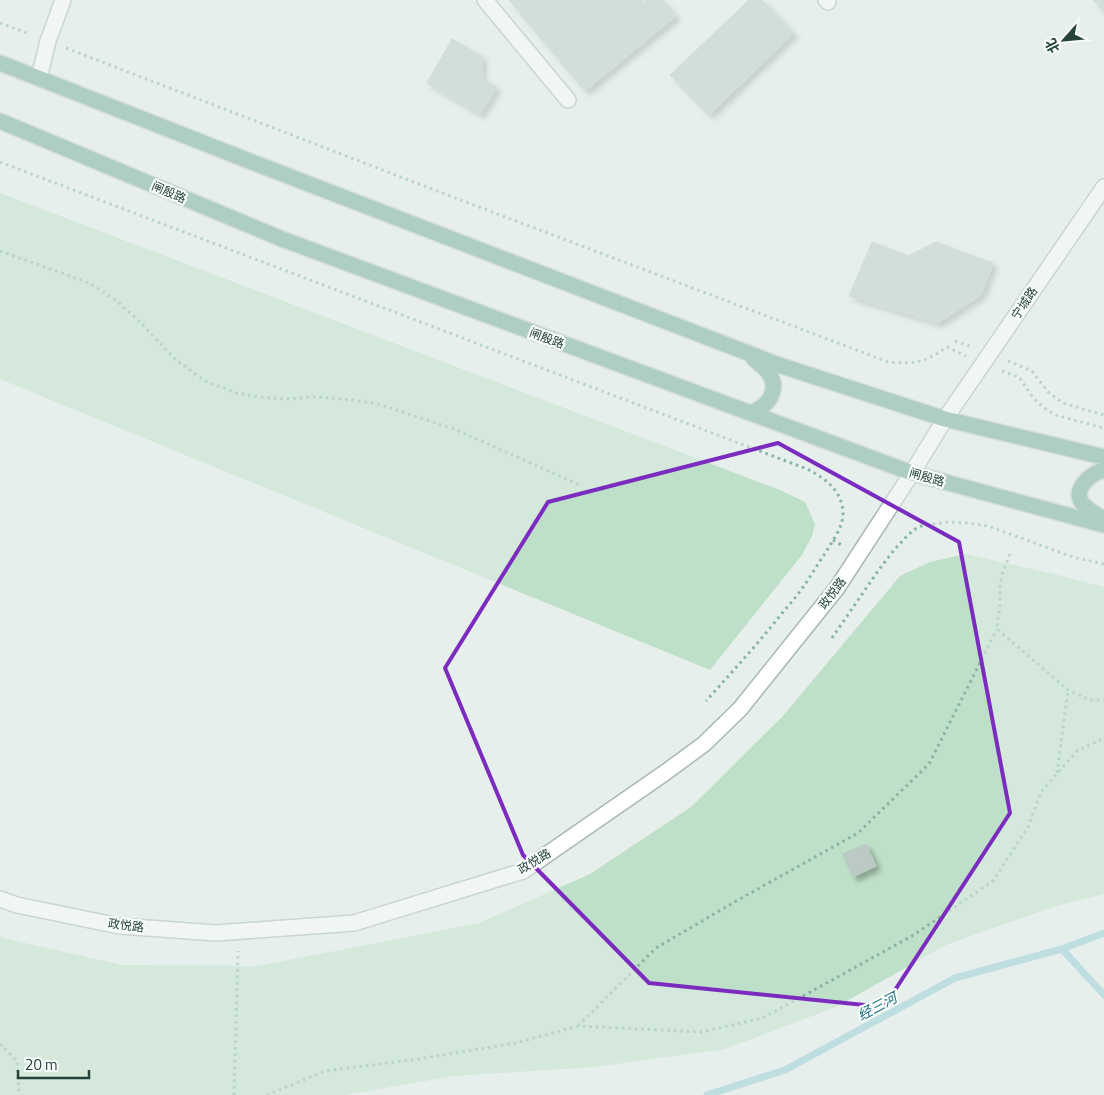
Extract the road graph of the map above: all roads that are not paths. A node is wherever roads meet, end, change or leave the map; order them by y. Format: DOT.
graph roads {
  1 [pos="63,0"];
  2 [pos="485,0"];
  3 [pos="0,62"];
  4 [pos="39,78"];
  5 [pos="568,100"];
  6 [pos="0,121"];
  7 [pos="1104,187"];
  8 [pos="745,352"];
  9 [pos="750,413"];
  10 [pos="945,419"];
  11 [pos="1104,457"];
  12 [pos="1104,470"];
  13 [pos="912,473"];
  14 [pos="1104,519"];
  15 [pos="1104,525"];
  16 [pos="0,899"];
  1 -- 4 [label="street"];
  2 -- 5 [label="street"];
  3 -- 4 [label="main road"];
  4 -- 8 [label="main road"];
  6 -- 9 [label="main road, 闸殷路"];
  7 -- 10 [label="street, 宁城路"];
  8 -- 9 [label="main road"];
  8 -- 10 [label="main road"];
  9 -- 13 [label="main road, 闸殷路"];
  10 -- 11 [label="main road"];
  10 -- 13 [label="street, 政悦路"];
  12 -- 14 [label="main road"];
  13 -- 15 [label="main road, 闸殷路"];
  13 -- 16 [label="street, 政悦路"];
}
